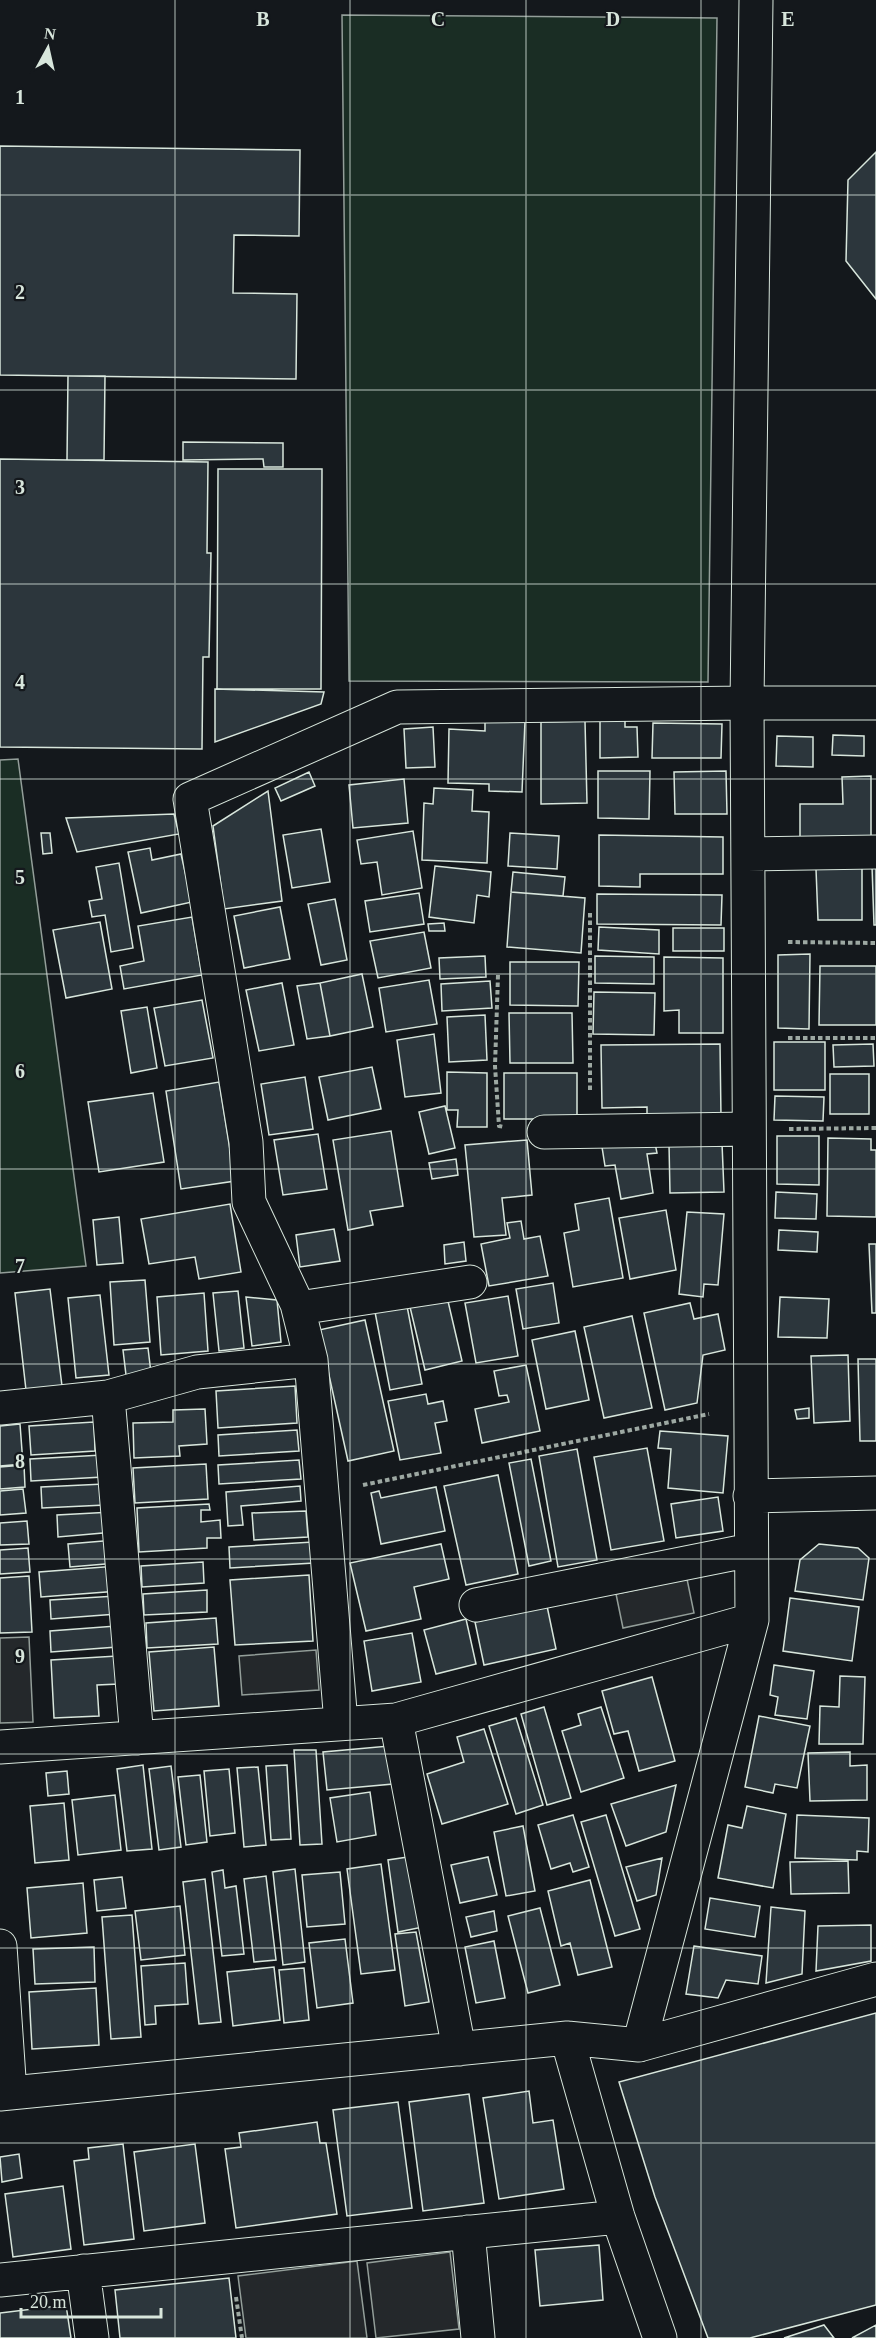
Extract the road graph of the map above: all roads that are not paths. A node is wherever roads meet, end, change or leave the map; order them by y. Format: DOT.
graph roads {
  1 [pos="756,0"];
  2 [pos="747,703"];
  3 [pos="876,704"];
  4 [pos="876,852"];
  5 [pos="748,854"];
  6 [pos="749,1129"];
  7 [pos="544,1132"];
  8 [pos="470,1282"];
  9 [pos="298,1308"];
  10 [pos="311,1360"];
  11 [pos="108,1397"];
  12 [pos="0,1408"];
  13 [pos="876,1493"];
  14 [pos="750,1496"];
  15 [pos="876,1516"];
  16 [pos="751,1551"];
  17 [pos="476,1605"];
  18 [pos="752,1620"];
  19 [pos="396,1720"];
  20 [pos="341,1724"];
  21 [pos="137,1738"];
  22 [pos="0,1747"];
  23 [pos="0,1946"];
  24 [pos="876,1979"];
  25 [pos="567,2038"];
  26 [pos="639,2045"];
  27 [pos="459,2049"];
  28 [pos="5,2093"];
  29 [pos="618,2217"];
  30 [pos="468,2232"];
  31 [pos="83,2271"];
  32 [pos="0,2280"];
  33 [pos="92,2338"];
  34 [pos="478,2338"];
  35 [pos="660,2338"];
  1 -- 2 [label="street"];
  2 -- 3 [label="street"];
  2 -- 5 [label="street"];
  2 -- 9 [label="street"];
  4 -- 5 [label="street"];
  5 -- 6 [label="street"];
  6 -- 7 [label="street"];
  6 -- 14 [label="street"];
  8 -- 9 [label="street"];
  9 -- 10 [label="street"];
  10 -- 11 [label="street"];
  10 -- 20 [label="street"];
  11 -- 12 [label="street"];
  11 -- 21 [label="street"];
  13 -- 14 [label="street"];
  13 -- 15 [label="street"];
  14 -- 16 [label="street"];
  16 -- 17 [label="street"];
  16 -- 18 [label="street"];
  18 -- 19 [label="street"];
  18 -- 26 [label="street"];
  19 -- 20 [label="street"];
  19 -- 27 [label="street"];
  20 -- 21 [label="street"];
  21 -- 22 [label="street"];
  23 -- 28 [label="street"];
  24 -- 26 [label="street"];
  25 -- 26 [label="street"];
  25 -- 27 [label="street"];
  25 -- 29 [label="street"];
  27 -- 28 [label="street"];
  29 -- 30 [label="street"];
  29 -- 35 [label="street"];
  30 -- 31 [label="street"];
  30 -- 34 [label="street"];
  31 -- 32 [label="street"];
  31 -- 33 [label="street"];
}
